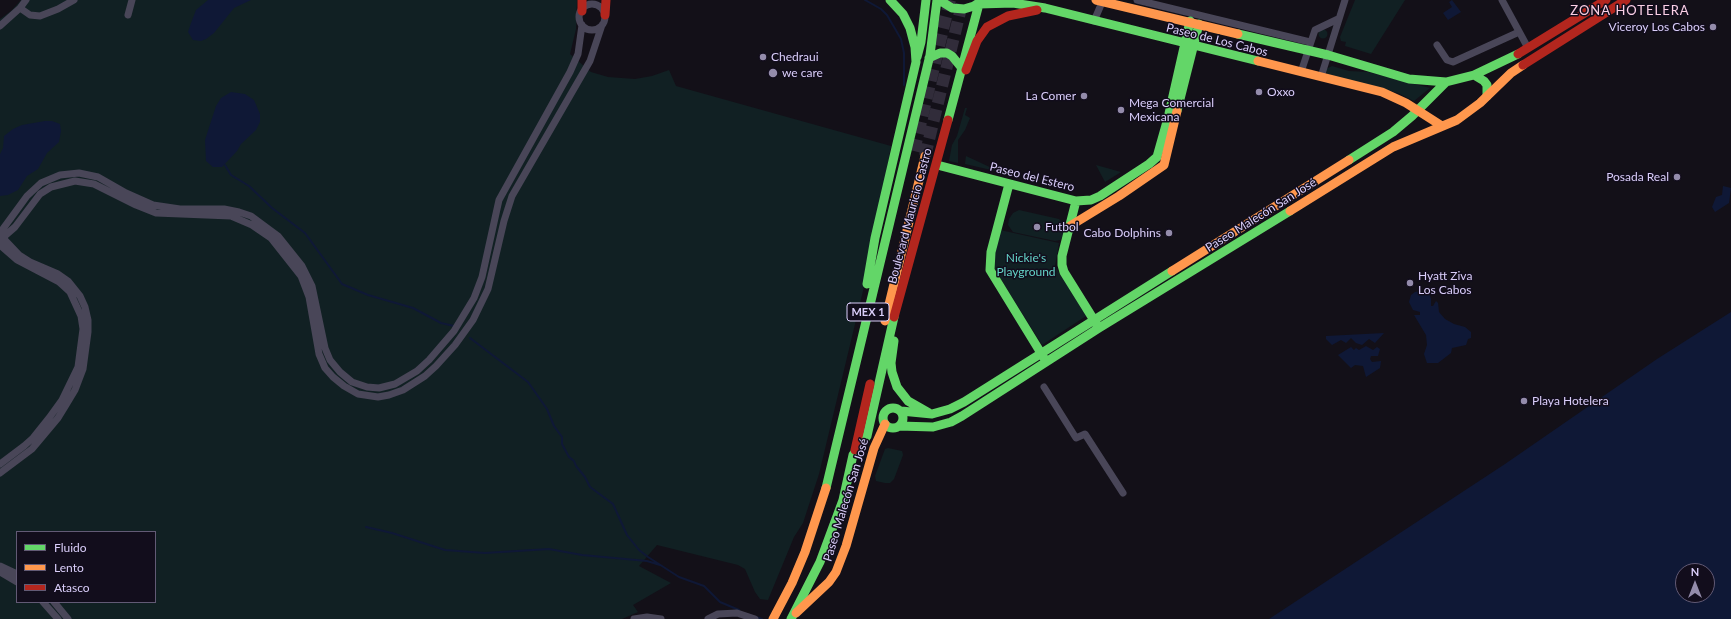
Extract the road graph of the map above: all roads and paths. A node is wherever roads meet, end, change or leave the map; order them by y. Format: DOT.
graph roads {
  1 [pos="26,0"];
  2 [pos="74,0"];
  3 [pos="132,0"];
  4 [pos="606,0"];
  5 [pos="890,0"];
  6 [pos="926,0"];
  7 [pos="938,0"];
  8 [pos="1100,0"];
  9 [pos="1137,0"];
  10 [pos="1345,0"];
  11 [pos="1502,0"];
  12 [pos="1606,0"];
  13 [pos="1626,0"];
  14 [pos="981,2"];
  15 [pos="597,3"];
  16 [pos="584,4"];
  17 [pos="20,8"];
  18 [pos="1045,8"];
  19 [pos="128,15"];
  20 [pos="605,15"];
  21 [pos="1338,19"];
  22 [pos="1094,21"];
  23 [pos="1195,23"];
  24 [pos="582,25"];
  25 [pos="602,25"];
  26 [pos="0,26"];
  27 [pos="1519,32"];
  28 [pos="1189,45"];
  29 [pos="1437,45"];
  30 [pos="1309,46"];
  31 [pos="1528,48"];
  32 [pos="1328,55"];
  33 [pos="929,58"];
  34 [pos="916,62"];
  35 [pos="961,67"];
  36 [pos="1301,72"];
  37 [pos="1474,75"];
  38 [pos="1321,77"];
  39 [pos="1446,82"];
  40 [pos="1487,96"];
  41 [pos="557,97"];
  42 [pos="566,102"];
  43 [pos="1418,110"];
  44 [pos="1172,119"];
  45 [pos="1442,126"];
  46 [pos="914,151"];
  47 [pos="925,156"];
  48 [pos="940,166"];
  49 [pos="60,175"];
  50 [pos="63,183"];
  51 [pos="1009,184"];
  52 [pos="1110,190"];
  53 [pos="1116,198"];
  54 [pos="1076,201"];
  55 [pos="16,219"];
  56 [pos="1070,226"];
  57 [pos="1,238"];
  58 [pos="279,242"];
  59 [pos="1197,255"];
  60 [pos="1203,265"];
  61 [pos="909,286"];
  62 [pos="1094,320"];
  63 [pos="865,324"];
  64 [pos="1099,328"];
  65 [pos="891,330"];
  66 [pos="1041,353"];
  67 [pos="326,360"];
  68 [pos="1047,362"];
  69 [pos="1044,386"];
  70 [pos="379,388"];
  71 [pos="378,397"];
  72 [pos="901,412"];
  73 [pos="932,414"];
  74 [pos="885,424"];
  75 [pos="899,426"];
  76 [pos="837,445"];
  77 [pos="854,455"];
  78 [pos="0,464"];
  79 [pos="0,473"];
  80 [pos="1123,493"];
  81 [pos="0,566"];
  82 [pos="0,572"];
  83 [pos="16,574"];
  84 [pos="16,581"];
  85 [pos="44,603"];
  86 [pos="55,603"];
  87 [pos="792,617"];
  88 [pos="774,618"];
  89 [pos="58,619"];
  90 [pos="68,619"];
  91 [pos="634,619"];
  92 [pos="661,619"];
  93 [pos="708,619"];
  94 [pos="755,619"];
  1 -- 17 [label="street"];
  2 -- 17 [label="street"];
  3 -- 19 [label="street"];
  4 -- 20 [label="main road"];
  5 -- 34 [label="main road"];
  6 -- 34 [label="main road"];
  7 -- 14 [label="main road, Paseo de Los Cabos"];
  7 -- 33 [label="main road, Boulevard Mauricio Castro / MEX 1"];
  8 -- 22 [label="street"];
  8 -- 23 [label="main road, Paseo de Los Cabos"];
  9 -- 30 [label="street"];
  10 -- 21 [label="street"];
  11 -- 27 [label="street"];
  12 -- 31 [label="main road"];
  13 -- 40 [label="main road, Paseo Malecón San José"];
  14 -- 18 [label="main road, Paseo de Los Cabos"];
  14 -- 35 [label="main road, Boulevard Mauricio Castro / MEX 1"];
  15 -- 16 [label="street"];
  15 -- 20 [label="street"];
  16 -- 24 [label="street"];
  17 -- 26 [label="street"];
  18 -- 22 [label="main road, Paseo de Los Cabos"];
  18 -- 48 [label="main road"];
  20 -- 25 [label="street"];
  21 -- 30 [label="street"];
  21 -- 32 [label="street"];
  22 -- 28 [label="main road, Paseo de Los Cabos"];
  23 -- 28 [label="main road, Paseo del Estero"];
  23 -- 30 [label="main road, Paseo de Los Cabos"];
  24 -- 25 [label="street"];
  24 -- 41 [label="street"];
  25 -- 42 [label="street"];
  27 -- 29 [label="street"];
  27 -- 31 [label="street"];
  28 -- 36 [label="main road, Paseo de Los Cabos"];
  28 -- 44 [label="main road, Paseo del Estero"];
  30 -- 32 [label="main road, Paseo de Los Cabos"];
  30 -- 36 [label="street"];
  31 -- 37 [label="main road, Paseo de Los Cabos"];
  32 -- 38 [label="street"];
  32 -- 39 [label="main road, Paseo de Los Cabos"];
  33 -- 35 [label="main road"];
  33 -- 63 [label="main road, Boulevard Mauricio Castro / MEX 1"];
  34 -- 63 [label="main road"];
  35 -- 65 [label="main road, Boulevard Mauricio Castro / MEX 1"];
  36 -- 38 [label="main road, Paseo de Los Cabos"];
  37 -- 39 [label="main road, Paseo de Los Cabos"];
  37 -- 40 [label="main road"];
  38 -- 43 [label="main road, Paseo de Los Cabos"];
  39 -- 43 [label="main road, Paseo Malecón San José"];
  40 -- 45 [label="main road, Paseo Malecón San José"];
  41 -- 42 [label="street"];
  41 -- 70 [label="street"];
  42 -- 71 [label="street"];
  43 -- 45 [label="main road, Paseo de Los Cabos"];
  43 -- 59 [label="main road, Paseo Malecón San José"];
  44 -- 52 [label="main road, Paseo del Estero"];
  44 -- 53 [label="main road, Paseo del Estero"];
  45 -- 60 [label="main road, Paseo Malecón San José"];
  46 -- 76 [label="main road, Boulevard Mauricio Castro"];
  47 -- 77 [label="main road, Boulevard Mauricio Castro"];
  48 -- 51 [label="main road, Paseo del Estero"];
  48 -- 61 [label="main road"];
  49 -- 50 [label="street"];
  49 -- 55 [label="street"];
  49 -- 58 [label="street"];
  50 -- 55 [label="street"];
  50 -- 58 [label="street"];
  51 -- 54 [label="main road, Paseo del Estero"];
  51 -- 66 [label="main road"];
  52 -- 53 [label="main road"];
  52 -- 54 [label="main road, Paseo del Estero"];
  53 -- 56 [label="main road, Paseo del Estero"];
  54 -- 56 [label="main road"];
  55 -- 57 [label="street"];
  56 -- 62 [label="main road"];
  57 -- 78 [label="street"];
  57 -- 79 [label="street"];
  58 -- 67 [label="street"];
  59 -- 60 [label="main road"];
  59 -- 62 [label="main road, Paseo Malecón San José"];
  60 -- 64 [label="main road, Paseo Malecón San José"];
  61 -- 65 [label="main road"];
  61 -- 73 [label="main road"];
  62 -- 64 [label="main road"];
  62 -- 66 [label="main road, Paseo Malecón San José"];
  63 -- 76 [label="main road, Boulevard Mauricio Castro / MEX 1"];
  64 -- 68 [label="main road, Paseo Malecón San José"];
  65 -- 77 [label="main road, Boulevard Mauricio Castro / MEX 1"];
  66 -- 68 [label="main road"];
  66 -- 73 [label="main road, Paseo Malecón San José"];
  67 -- 70 [label="street"];
  67 -- 71 [label="street"];
  68 -- 75 [label="main road, Paseo Malecón San José"];
  69 -- 80 [label="street"];
  70 -- 71 [label="street"];
  72 -- 73 [label="main road, Paseo Malecón San José"];
  72 -- 74 [label="main road"];
  72 -- 75 [label="main road"];
  74 -- 75 [label="main road"];
  74 -- 87 [label="main road, Paseo Malecón San José"];
  76 -- 88 [label="main road, Boulevard Mauricio Castro / MEX 1"];
  77 -- 87 [label="main road, Boulevard Mauricio Castro / MEX 1"];
  81 -- 83 [label="street"];
  82 -- 84 [label="street"];
  85 -- 89 [label="street"];
  86 -- 90 [label="street"];
  91 -- 92 [label="street"];
  93 -- 94 [label="street"];
}
